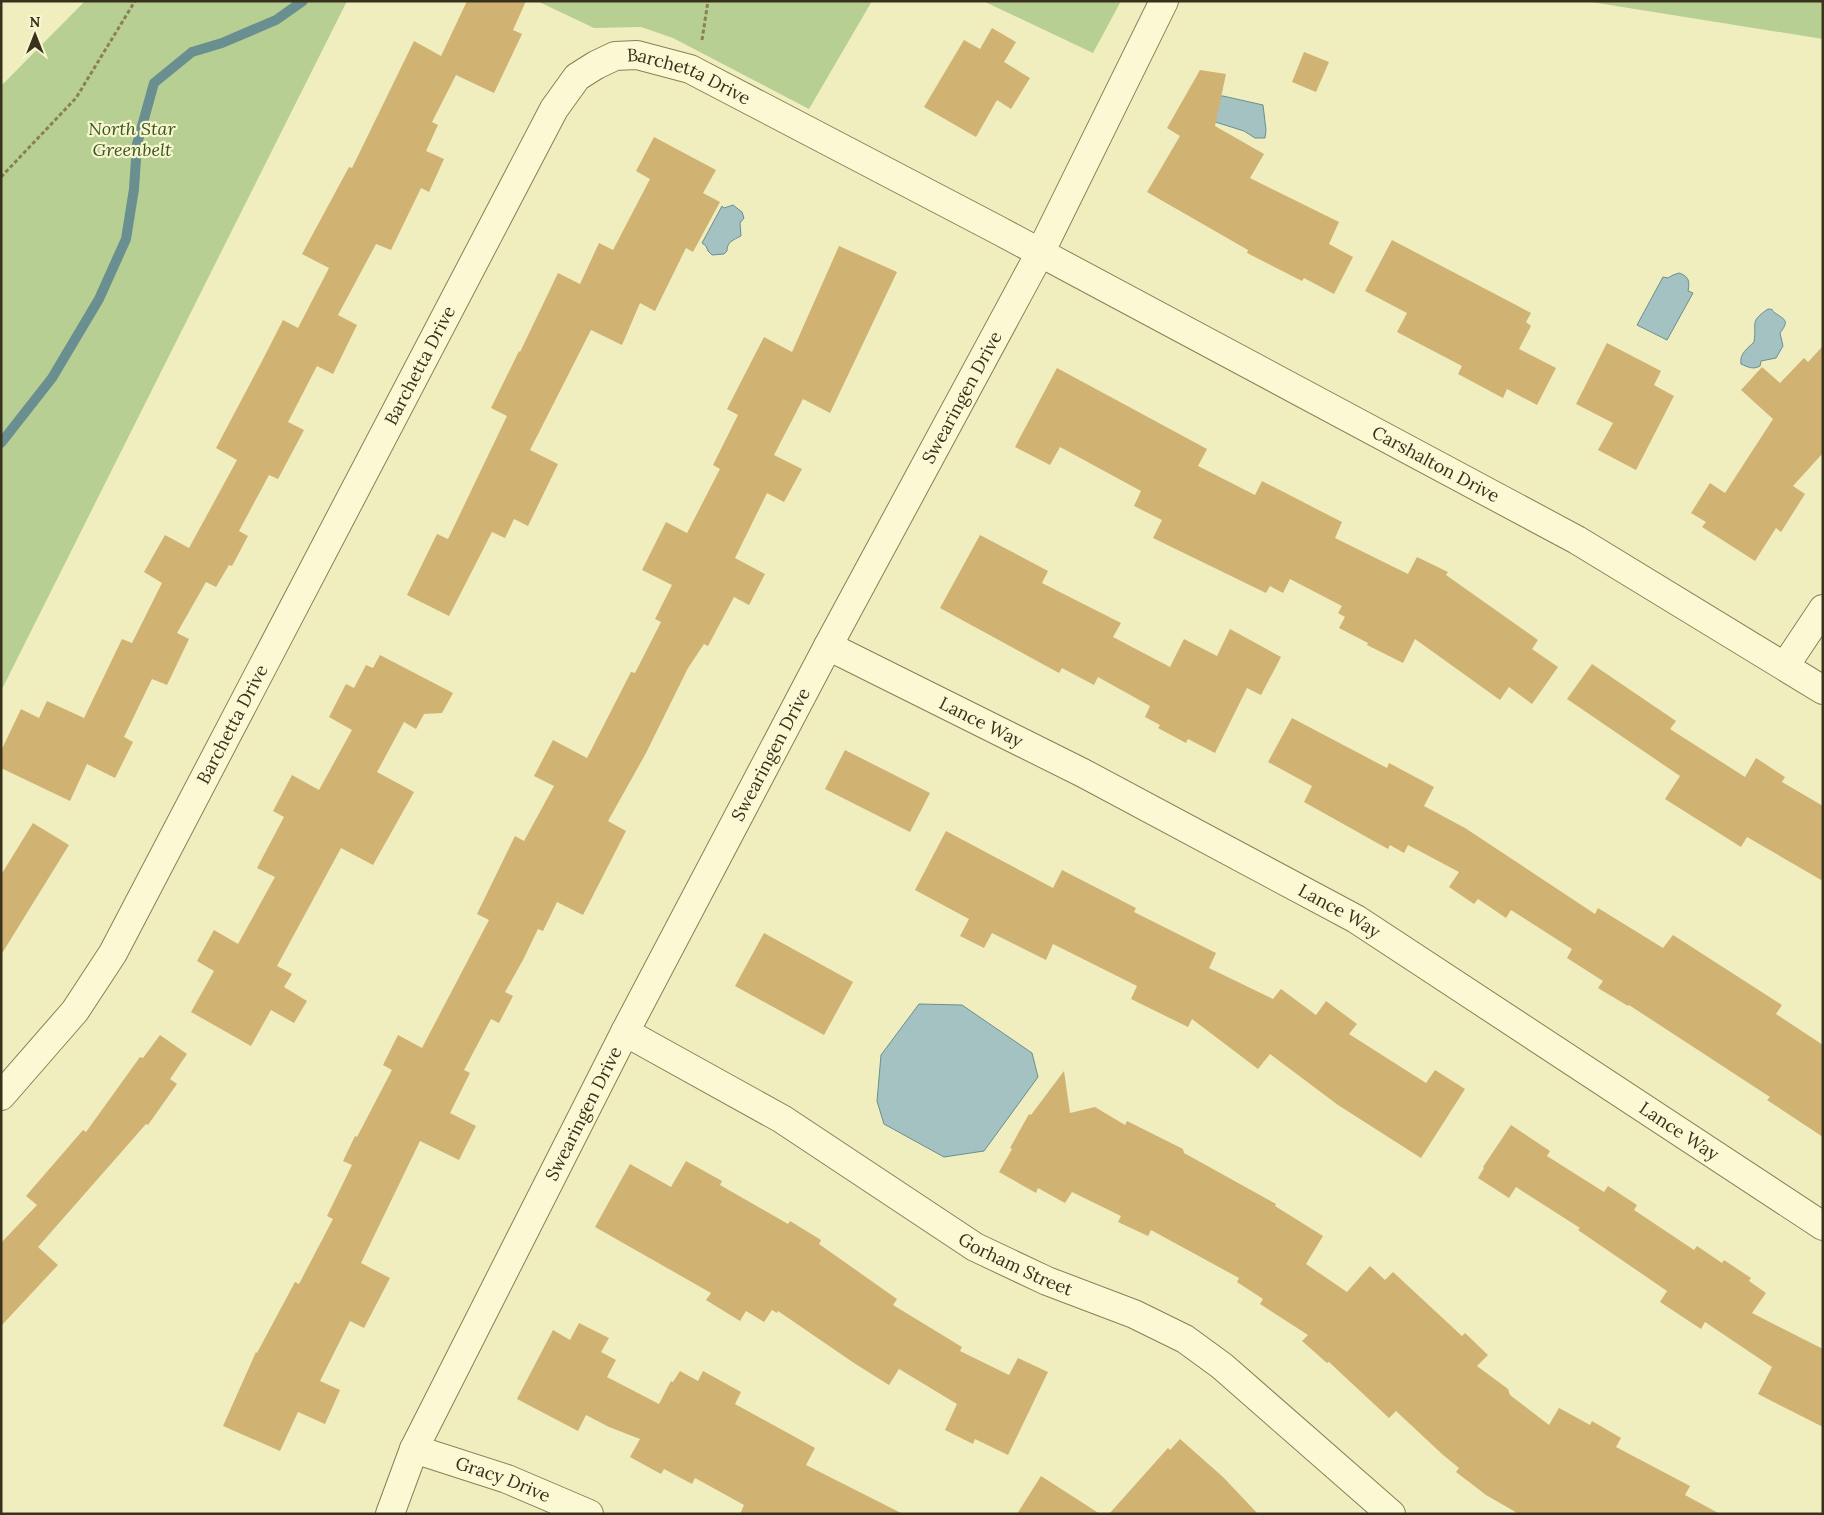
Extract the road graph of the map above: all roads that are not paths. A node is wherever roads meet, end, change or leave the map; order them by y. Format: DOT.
graph roads {
  1 [pos="1164,1"];
  2 [pos="1040,253"];
  3 [pos="1823,609"];
  4 [pos="828,646"];
  5 [pos="1785,666"];
  6 [pos="1823,690"];
  7 [pos="625,1032"];
  8 [pos="1,1096"];
  9 [pos="1823,1226"];
  10 [pos="414,1449"];
  11 [pos="390,1514"];
  12 [pos="589,1514"];
  13 [pos="1391,1514"];
  1 -- 2 [label="street, Swearingen Drive"];
  2 -- 4 [label="street, Swearingen Drive"];
  2 -- 5 [label="street, Carshalton Drive"];
  2 -- 8 [label="street, Barchetta Drive"];
  3 -- 5 [label="street"];
  4 -- 7 [label="street, Swearingen Drive"];
  4 -- 9 [label="street, Lance Way"];
  5 -- 6 [label="street, Carshalton Drive"];
  7 -- 10 [label="street, Swearingen Drive"];
  7 -- 13 [label="street, Gorham Street"];
  10 -- 11 [label="street, Swearingen Drive"];
  10 -- 12 [label="street, Gracy Drive"];
}
